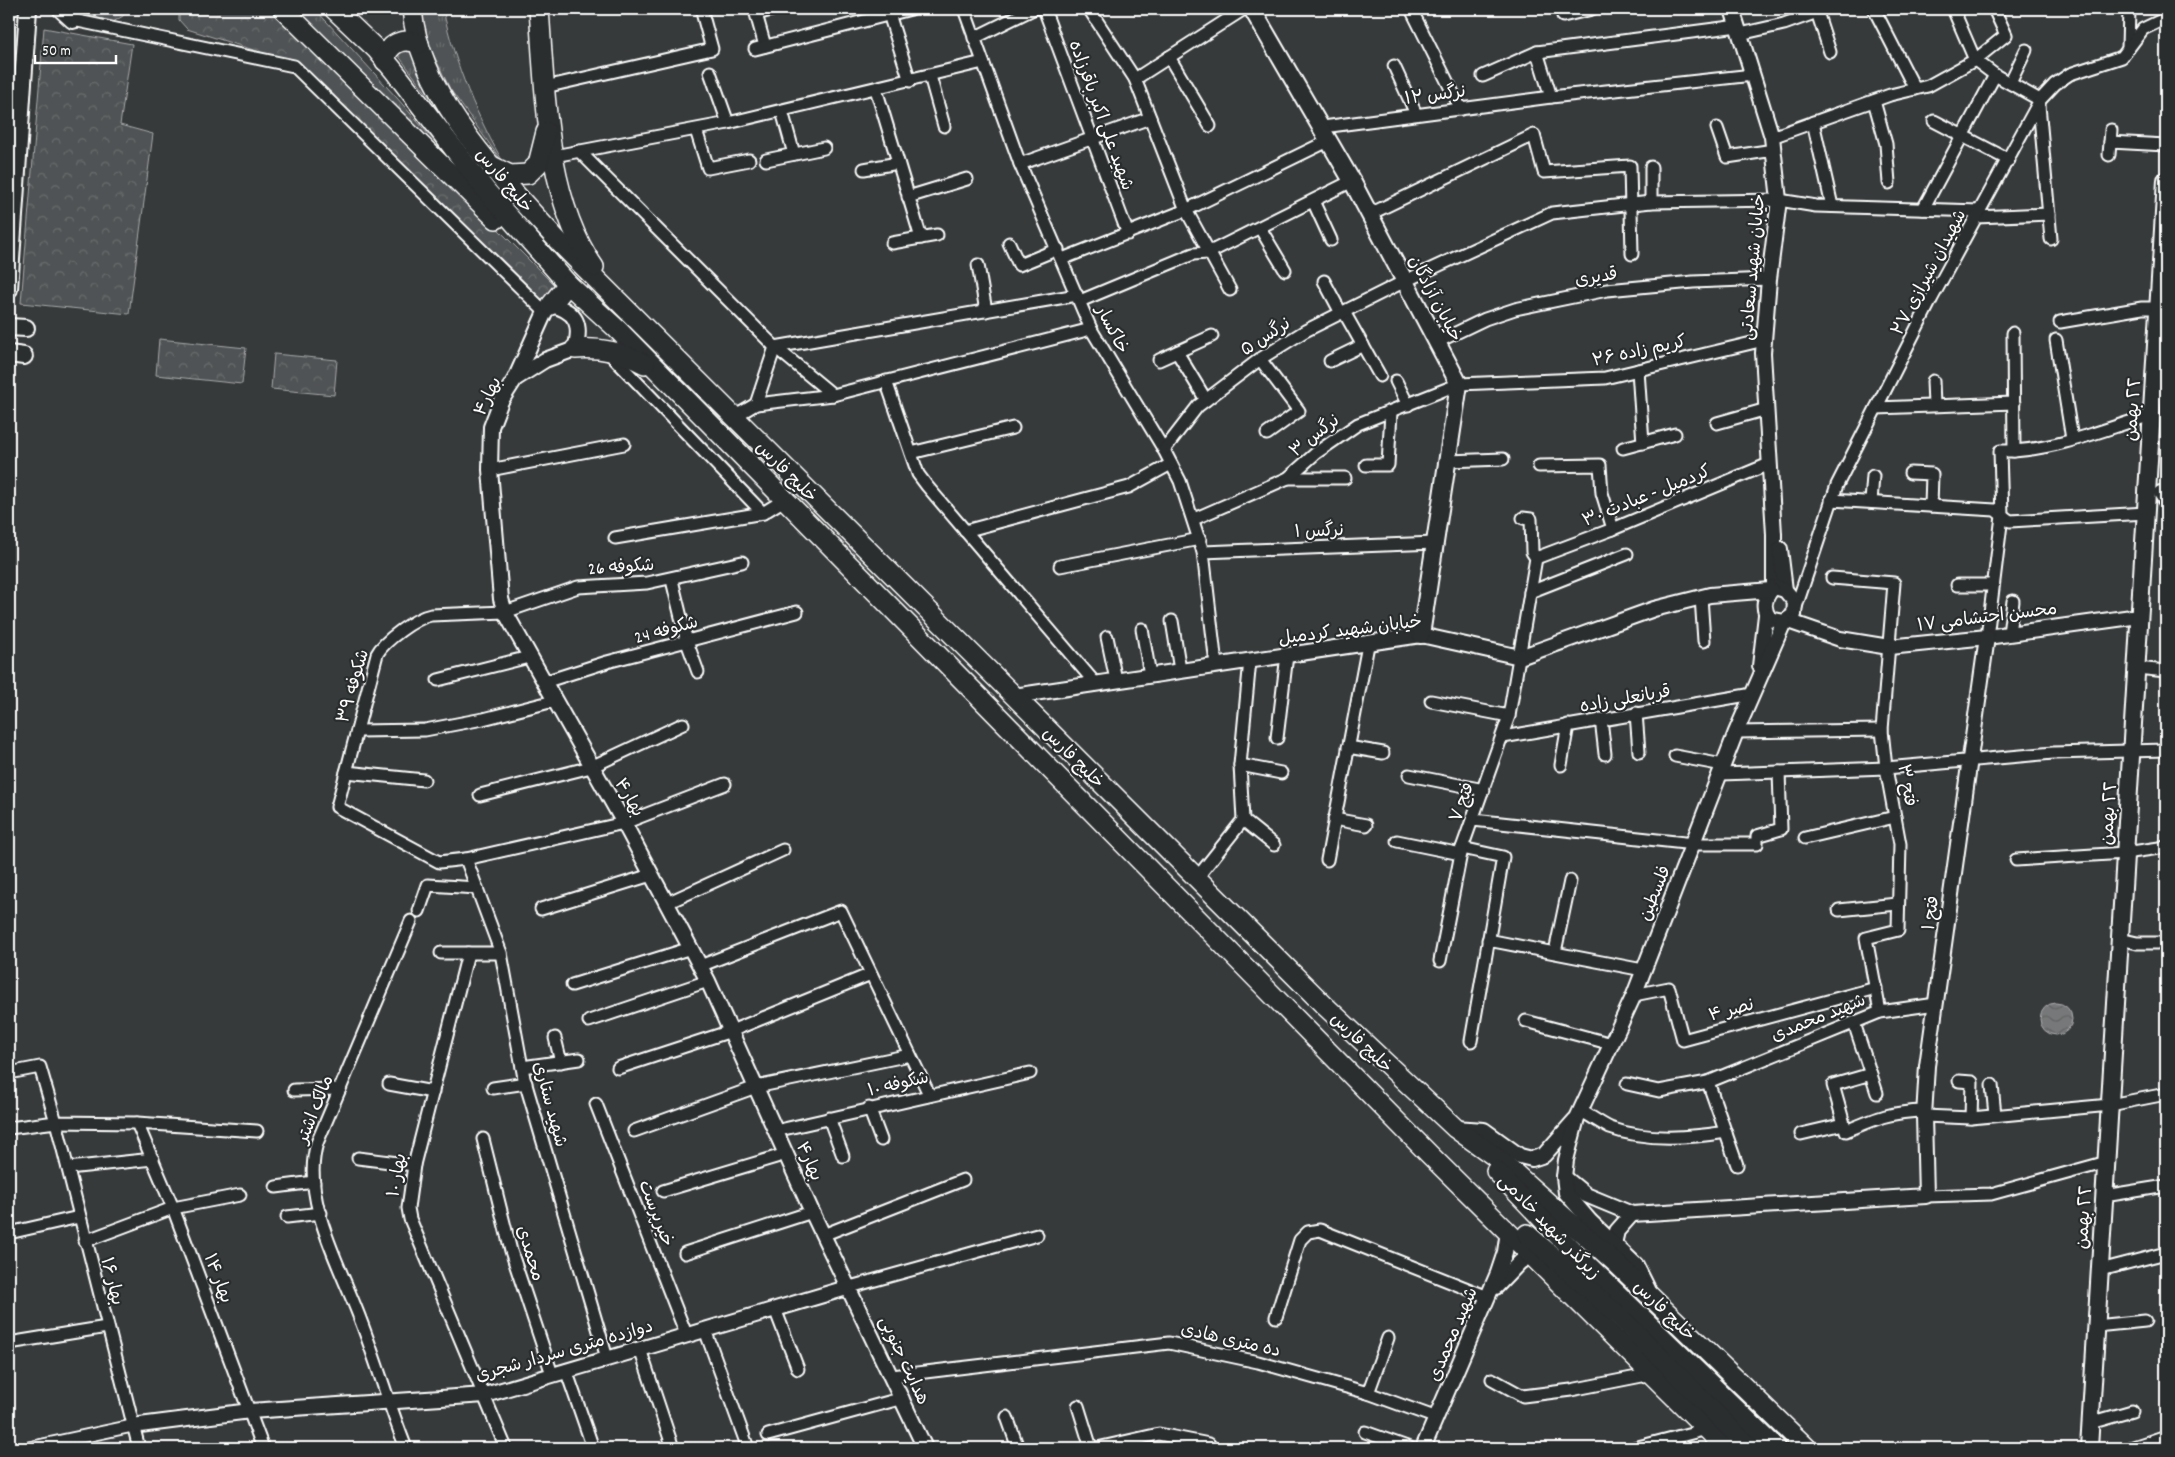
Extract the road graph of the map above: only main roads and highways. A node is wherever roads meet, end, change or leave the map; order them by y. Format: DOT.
graph roads {
  1 [pos="28,9"];
  2 [pos="283,9"];
  3 [pos="334,9"];
  4 [pos="412,9"];
  5 [pos="539,9"];
  6 [pos="1252,9"];
  7 [pos="419,44"];
  8 [pos="385,61"];
  9 [pos="548,119"];
  10 [pos="492,166"];
  11 [pos="2166,180"];
  12 [pos="2165,238"];
  13 [pos="568,284"];
  14 [pos="9,289"];
  15 [pos="548,308"];
  16 [pos="632,315"];
  17 [pos="9,327"];
  18 [pos="26,328"];
  19 [pos="575,349"];
  20 [pos="2160,379"];
  21 [pos="667,380"];
  22 [pos="2160,495"];
  23 [pos="1421,636"];
  24 [pos="1455,1128"];
  25 [pos="1430,1154"];
  26 [pos="1743,1385"];
  27 [pos="1726,1448"];
  28 [pos="1750,1448"];
  29 [pos="1776,1448"];
  30 [pos="1792,1448"];
  31 [pos="1807,1448"];
  32 [pos="2089,1448"];
  1 -- 14 [label="main road"];
  2 -- 13 [label="highway"];
  3 -- 8 [label="highway, خلیج فارس"];
  4 -- 7 [label="highway, خلیج فارس"];
  5 -- 9 [label="highway"];
  6 -- 23 [label="main road, خیابان آزادگان"];
  7 -- 8 [label="highway"];
  7 -- 10 [label="highway, خلیج فارس"];
  8 -- 13 [label="highway, خلیج فارس"];
  9 -- 10 [label="highway"];
  9 -- 16 [label="highway"];
  10 -- 16 [label="highway, خلیج فارس"];
  11 -- 12 [label="main road, ٢٢ بهمن"];
  12 -- 20 [label="main road, ٢٢ بهمن"];
  13 -- 15 [label="highway"];
  13 -- 21 [label="highway, خلیج فارس"];
  16 -- 24 [label="highway, خلیج فارس"];
  17 -- 18 [label="main road"];
  19 -- 21 [label="highway"];
  20 -- 22 [label="main road, ٢٢ بهمن"];
  21 -- 25 [label="highway, خلیج فارس"];
  22 -- 32 [label="main road, ٢٢ بهمن"];
  24 -- 26 [label="highway, خلیج فارس"];
  24 -- 29 [label="highway, زیرگذر شهید خادمی"];
  25 -- 27 [label="highway, خلیج فارس"];
  25 -- 28 [label="highway, زیرگذر شهید خادمی"];
  26 -- 30 [label="highway"];
  26 -- 31 [label="highway, خلیج فارس"];
}
